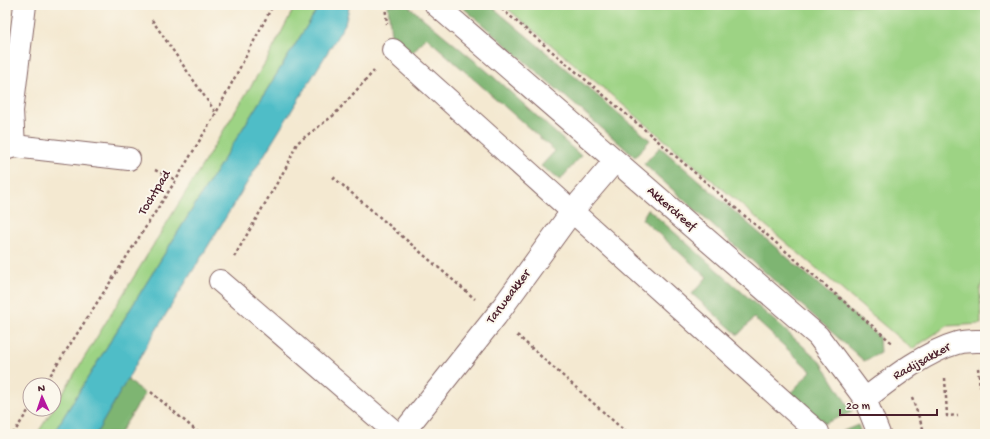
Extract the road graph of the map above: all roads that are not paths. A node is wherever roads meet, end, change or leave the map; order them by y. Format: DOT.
graph roads {
  1 [pos="25,5"];
  2 [pos="436,5"];
  3 [pos="394,50"];
  4 [pos="9,148"];
  5 [pos="129,159"];
  6 [pos="615,161"];
  7 [pos="573,210"];
  8 [pos="220,281"];
  9 [pos="985,341"];
  10 [pos="864,399"];
  11 [pos="397,434"];
  12 [pos="402,434"];
  13 [pos="818,434"];
  14 [pos="879,434"];
  1 -- 4 [label="street"];
  2 -- 6 [label="street, Akkerdreef"];
  3 -- 7 [label="street"];
  4 -- 5 [label="street"];
  6 -- 7 [label="street, Tarweakker"];
  6 -- 10 [label="street, Akkerdreef"];
  7 -- 12 [label="street, Tarweakker"];
  7 -- 13 [label="street"];
  8 -- 11 [label="street"];
  9 -- 10 [label="street, Radijsakker"];
  10 -- 14 [label="street, Akkerdreef"];
}
